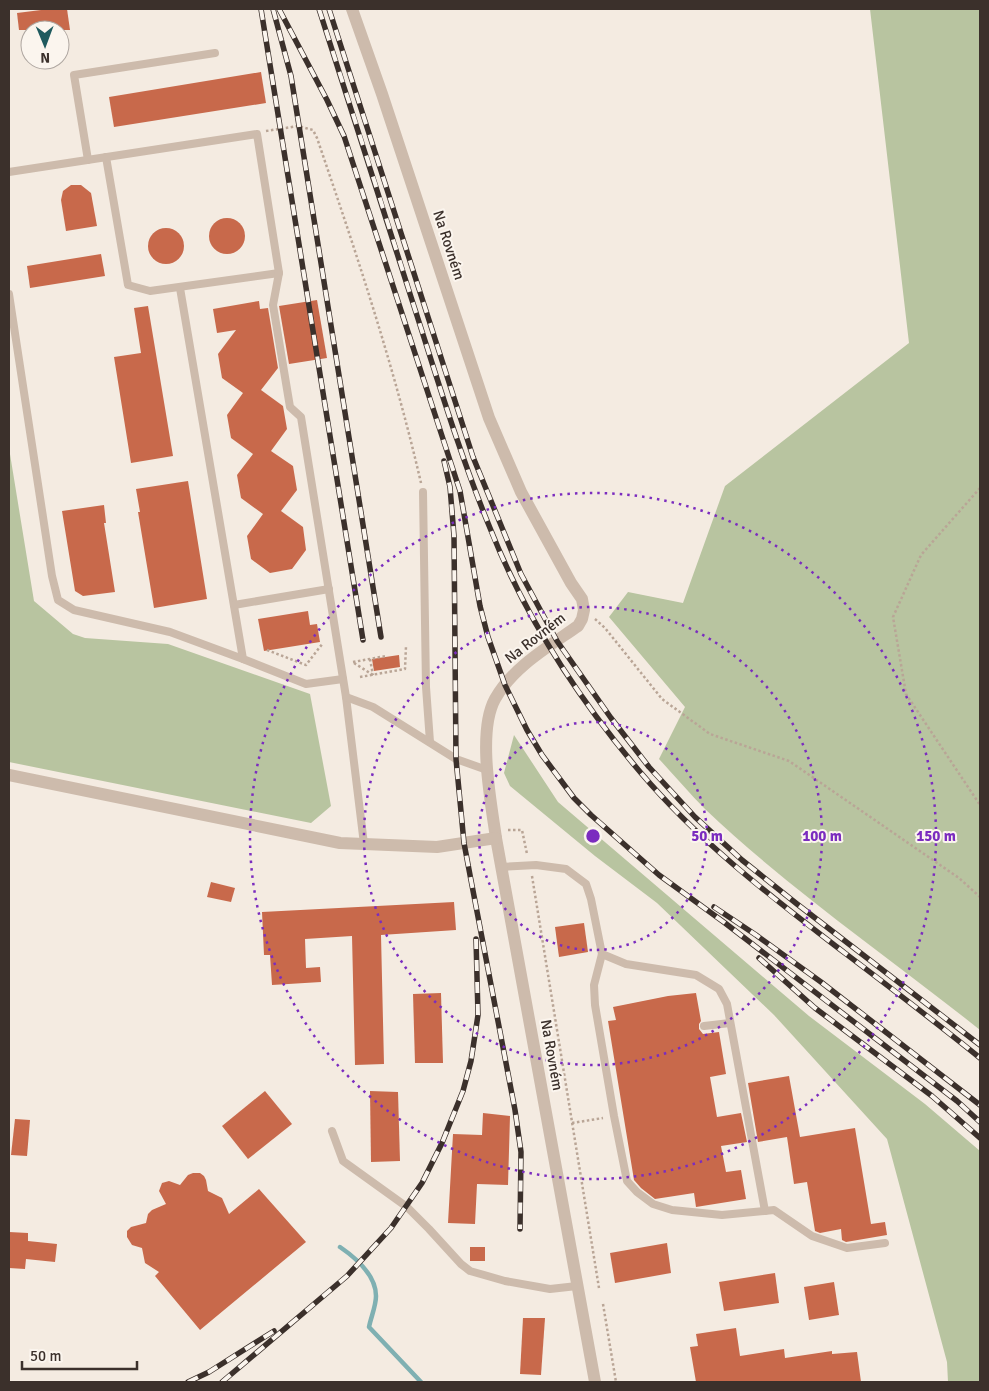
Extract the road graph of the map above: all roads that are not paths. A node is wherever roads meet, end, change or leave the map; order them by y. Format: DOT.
graph roads {
  1 [pos="352,9"];
  2 [pos="215,54"];
  3 [pos="106,157"];
  4 [pos="88,160"];
  5 [pos="9,172"];
  6 [pos="279,273"];
  7 [pos="180,288"];
  8 [pos="9,294"];
  9 [pos="422,492"];
  10 [pos="329,589"];
  11 [pos="234,605"];
  12 [pos="243,659"];
  13 [pos="343,679"];
  14 [pos="346,697"];
  15 [pos="430,742"];
  16 [pos="487,770"];
  17 [pos="9,776"];
  18 [pos="496,838"];
  19 [pos="364,844"];
  20 [pos="501,867"];
  21 [pos="602,954"];
  22 [pos="730,1023"];
  23 [pos="704,1026"];
  24 [pos="332,1131"];
  25 [pos="765,1211"];
  26 [pos="886,1243"];
  27 [pos="577,1286"];
  28 [pos="595,1382"];
  1 -- 16 [label="street, Na Rovném"];
  2 -- 4 [label="lane"];
  3 -- 4 [label="lane"];
  3 -- 6 [label="lane"];
  3 -- 7 [label="lane"];
  4 -- 5 [label="lane"];
  6 -- 7 [label="lane"];
  6 -- 10 [label="lane"];
  7 -- 11 [label="lane"];
  8 -- 12 [label="lane"];
  9 -- 15 [label="lane"];
  10 -- 11 [label="lane"];
  10 -- 13 [label="lane"];
  11 -- 12 [label="lane"];
  12 -- 13 [label="lane"];
  13 -- 14 [label="lane"];
  14 -- 15 [label="lane"];
  14 -- 19 [label="lane"];
  15 -- 16 [label="lane"];
  16 -- 18 [label="street, Na Rovném"];
  17 -- 19 [label="street"];
  18 -- 19 [label="street"];
  18 -- 20 [label="street, Na Rovném"];
  20 -- 21 [label="lane"];
  20 -- 27 [label="street, Na Rovném"];
  21 -- 22 [label="lane"];
  21 -- 25 [label="lane"];
  22 -- 23 [label="lane"];
  22 -- 25 [label="lane"];
  24 -- 27 [label="lane"];
  25 -- 26 [label="lane"];
  27 -- 28 [label="street, Na Rovném"];
}
